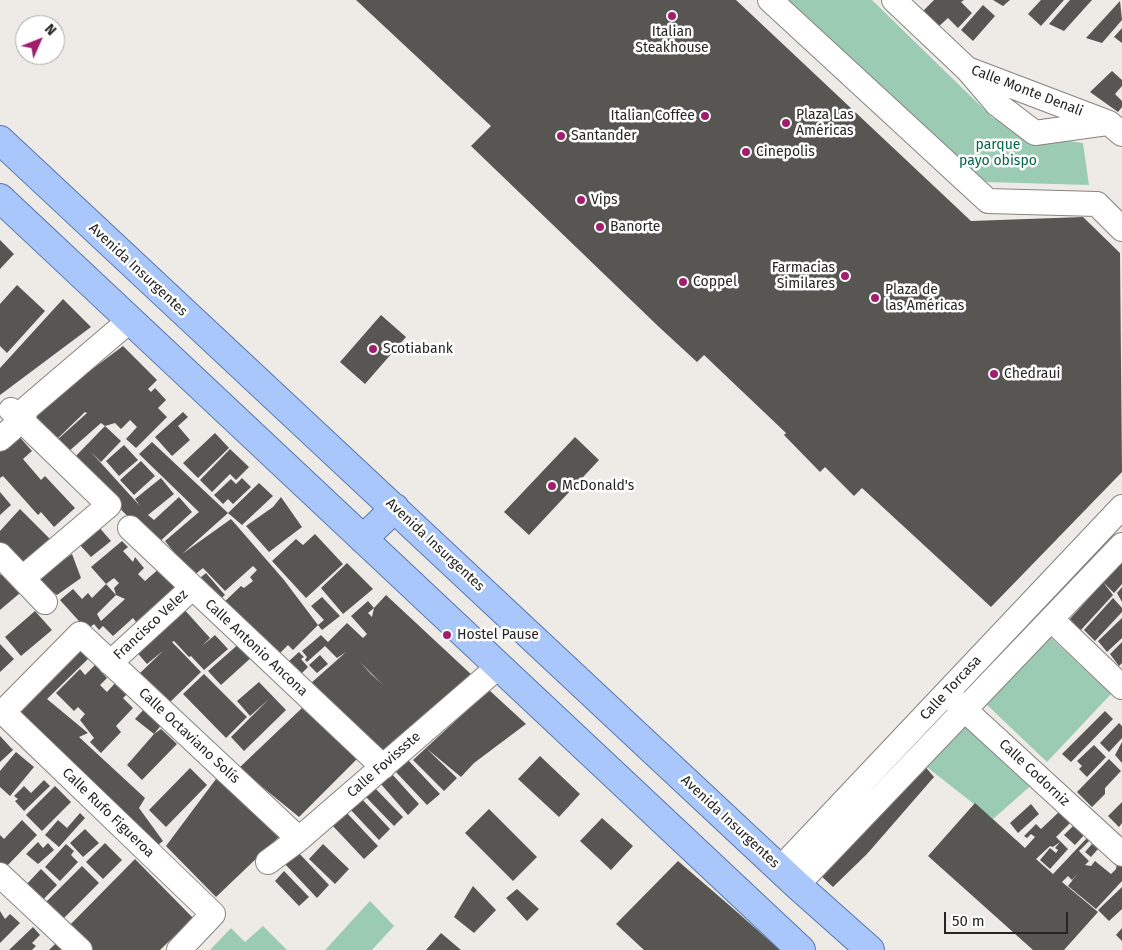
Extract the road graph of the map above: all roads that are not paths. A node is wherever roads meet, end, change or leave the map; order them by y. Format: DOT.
graph roads {
  1 [pos="770,0"];
  2 [pos="894,0"];
  3 [pos="967,69"];
  4 [pos="1116,129"];
  5 [pos="0,140"];
  6 [pos="0,198"];
  7 [pos="1122,229"];
  8 [pos="129,321"];
  9 [pos="15,414"];
  10 [pos="0,439"];
  11 [pos="1122,507"];
  12 [pos="395,508"];
  13 [pos="130,528"];
  14 [pos="363,539"];
  15 [pos="1122,545"];
  16 [pos="0,555"];
  17 [pos="24,578"];
  18 [pos="192,588"];
  19 [pos="45,602"];
  20 [pos="1052,620"];
  21 [pos="110,663"];
  22 [pos="498,667"];
  23 [pos="1122,687"];
  24 [pos="946,693"];
  25 [pos="966,710"];
  26 [pos="3,712"];
  27 [pos="383,767"];
  28 [pos="299,838"];
  29 [pos="1122,854"];
  30 [pos="268,862"];
  31 [pos="0,875"];
  32 [pos="789,877"];
  33 [pos="80,950"];
  34 [pos="179,950"];
  35 [pos="800,950"];
  36 [pos="870,950"];
  1 -- 7 [label="street"];
  2 -- 3 [label="street, Calle Monte Denali"];
  3 -- 4 [label="street, Calle Monte Denali"];
  3 -- 4 [label="street"];
  5 -- 12 [label="main road, Avenida Insurgentes"];
  6 -- 8 [label="main road"];
  8 -- 9 [label="street"];
  8 -- 14 [label="main road"];
  9 -- 10 [label="street"];
  9 -- 17 [label="street"];
  11 -- 24 [label="street, Calle Torcasa"];
  12 -- 14 [label="main road"];
  12 -- 32 [label="main road, Avenida Insurgentes"];
  13 -- 18 [label="street, Calle Antonio Ancona"];
  14 -- 22 [label="main road"];
  15 -- 20 [label="street, Calle Torcasa"];
  16 -- 17 [label="street"];
  17 -- 19 [label="street"];
  18 -- 21 [label="street, Francisco Velez"];
  18 -- 27 [label="street, Calle Antonio Ancona"];
  20 -- 23 [label="street"];
  20 -- 25 [label="street, Calle Torcasa"];
  21 -- 26 [label="street, Calle Octaviano Solís"];
  21 -- 28 [label="street, Calle Octaviano Solís"];
  22 -- 27 [label="street, Calle Fovissste"];
  22 -- 35 [label="main road"];
  24 -- 25 [label="street, Calle Codorniz"];
  24 -- 32 [label="street, Calle Torcasa"];
  25 -- 29 [label="street, Calle Codorniz"];
  25 -- 32 [label="street, Calle Torcasa"];
  26 -- 34 [label="street, Calle Rufo Figueroa"];
  27 -- 28 [label="street, Calle Fovissste"];
  28 -- 30 [label="street, Calle Fovissste"];
  31 -- 33 [label="street"];
  32 -- 36 [label="main road, Avenida Insurgentes"];
}
